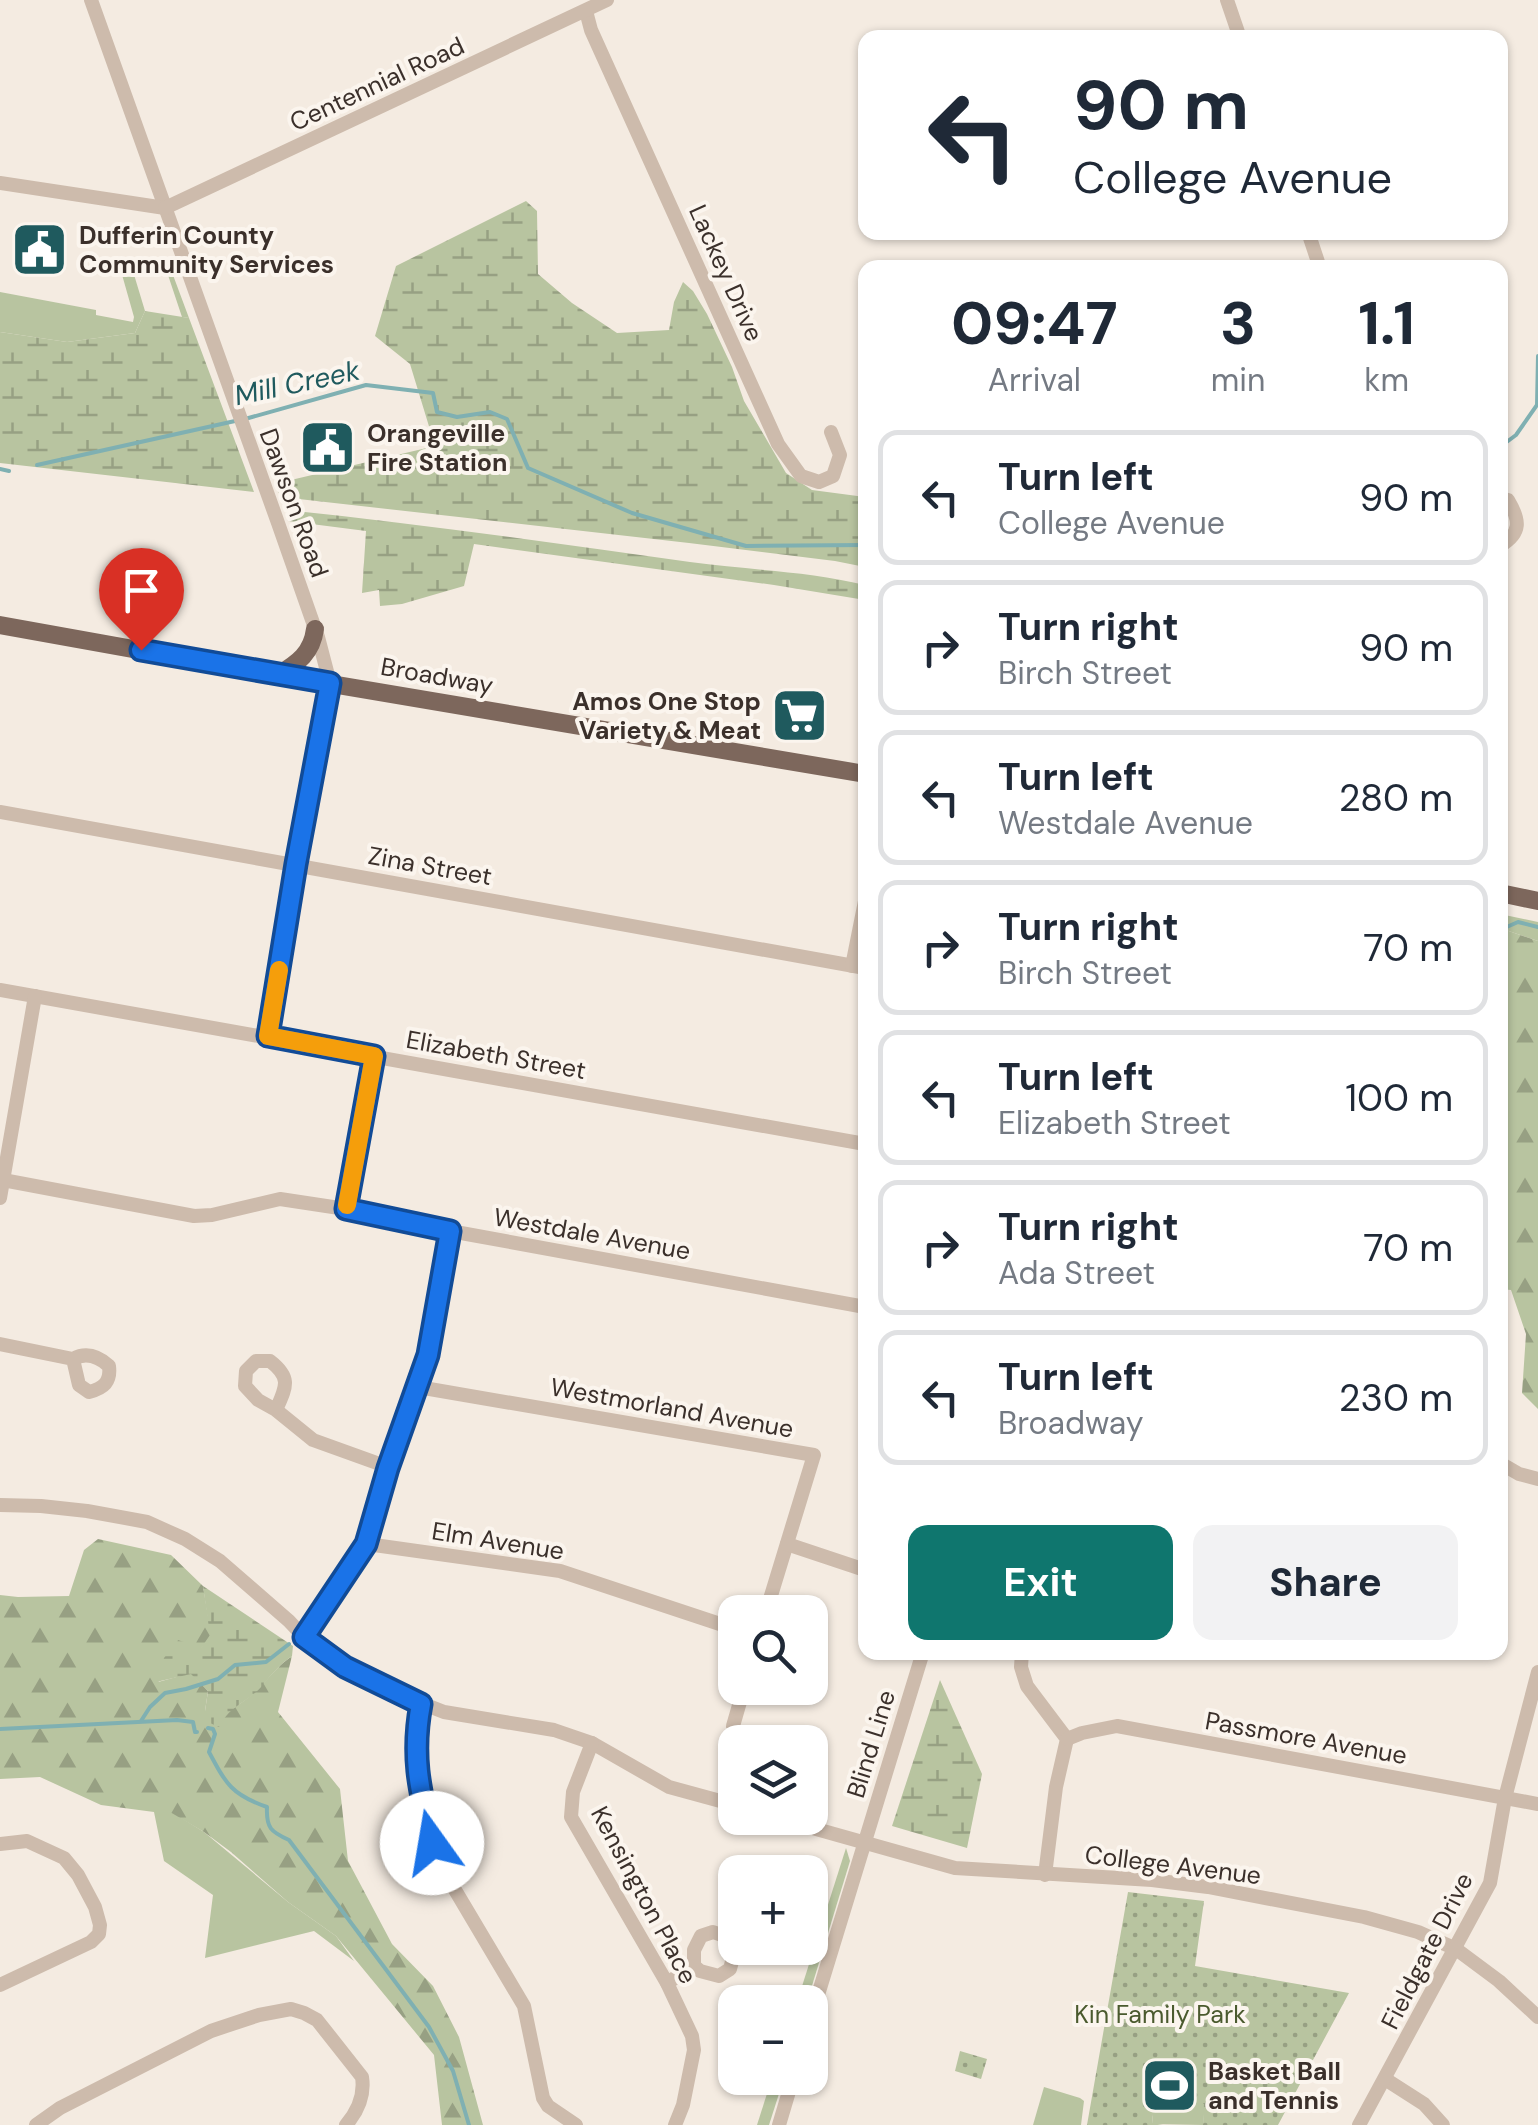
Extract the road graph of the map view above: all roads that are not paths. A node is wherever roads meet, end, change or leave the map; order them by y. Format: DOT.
graph roads {
  1 [pos="91,0"];
  2 [pos="606,0"];
  3 [pos="1227,0"];
  4 [pos="586,11"];
  5 [pos="1237,30"];
  6 [pos="0,183"];
  7 [pos="165,208"];
  8 [pos="831,432"];
  9 [pos="1508,500"];
  10 [pos="1508,542"];
  11 [pos="0,625"];
  12 [pos="315,629"];
  13 [pos="278,675"];
  14 [pos="330,683"];
  15 [pos="858,773"];
  16 [pos="0,812"];
  17 [pos="296,864"];
  18 [pos="1508,895"];
  19 [pos="1538,901"];
  20 [pos="858,967"];
  21 [pos="0,990"];
  22 [pos="35,996"];
  23 [pos="268,1036"];
  24 [pos="374,1056"];
  25 [pos="858,1143"];
  26 [pos="3,1180"];
  27 [pos="0,1198"];
  28 [pos="346,1209"];
  29 [pos="450,1231"];
  30 [pos="858,1306"];
  31 [pos="0,1344"];
  32 [pos="72,1358"];
  33 [pos="418,1388"];
  34 [pos="276,1410"];
  35 [pos="388,1468"];
  36 [pos="1508,1468"];
  37 [pos="1538,1479"];
  38 [pos="0,1506"];
  39 [pos="366,1544"];
  40 [pos="787,1544"];
  41 [pos="858,1568"];
  42 [pos="771,1595"];
  43 [pos="718,1623"];
  44 [pos="304,1637"];
  45 [pos="920,1660"];
  46 [pos="1021,1660"];
  47 [pos="1538,1672"];
  48 [pos="421,1704"];
  49 [pos="1066,1739"];
  50 [pos="592,1743"];
  51 [pos="1505,1798"];
  52 [pos="718,1800"];
  53 [pos="1538,1804"];
  54 [pos="828,1833"];
  55 [pos="0,1844"];
  56 [pos="863,1844"];
  57 [pos="1045,1875"];
  58 [pos="1456,1948"];
  59 [pos="694,1966"];
  60 [pos="667,1983"];
  61 [pos="0,1985"];
  62 [pos="821,1985"];
  63 [pos="1538,2017"];
  64 [pos="1385,2079"];
  65 [pos="788,2095"];
  66 [pos="36,2125"];
  67 [pos="346,2125"];
  68 [pos="576,2125"];
  69 [pos="674,2125"];
  70 [pos="779,2125"];
  71 [pos="1359,2125"];
  72 [pos="1443,2125"];
  1 -- 7 [label="street, Dawson Road"];
  2 -- 4 [label="street, Centennial Road"];
  3 -- 5 [label="street"];
  4 -- 7 [label="street, Centennial Road"];
  4 -- 8 [label="street, Lackey Drive"];
  6 -- 7 [label="street"];
  7 -- 12 [label="street, Dawson Road"];
  9 -- 10 [label="street"];
  11 -- 13 [label="main road, Broadway"];
  12 -- 13 [label="main road"];
  12 -- 14 [label="street, Dawson Road"];
  13 -- 14 [label="main road, Broadway"];
  14 -- 15 [label="main road, Broadway"];
  14 -- 17 [label="street"];
  16 -- 17 [label="street, Zina Street"];
  17 -- 20 [label="street, Zina Street"];
  17 -- 23 [label="street"];
  18 -- 19 [label="main road"];
  21 -- 22 [label="street, Elizabeth Street"];
  22 -- 23 [label="street, Elizabeth Street"];
  22 -- 26 [label="street"];
  23 -- 24 [label="street, Elizabeth Street"];
  24 -- 25 [label="street, Elizabeth Street"];
  24 -- 28 [label="street"];
  26 -- 27 [label="street"];
  26 -- 28 [label="street, Westdale Avenue"];
  28 -- 29 [label="street, Westdale Avenue"];
  29 -- 30 [label="street, Westdale Avenue"];
  29 -- 33 [label="street"];
  31 -- 32 [label="street"];
  33 -- 35 [label="street"];
  33 -- 40 [label="street, Westmorland Avenue"];
  34 -- 35 [label="street"];
  35 -- 39 [label="street"];
  36 -- 37 [label="street"];
  38 -- 44 [label="street"];
  39 -- 43 [label="street, Elm Avenue"];
  39 -- 44 [label="street"];
  40 -- 41 [label="street"];
  40 -- 42 [label="street, Westmorland Avenue"];
  44 -- 48 [label="street"];
  45 -- 56 [label="street, Blind Line"];
  46 -- 49 [label="street"];
  47 -- 51 [label="street, Fieldgate Drive"];
  48 -- 50 [label="street"];
  48 -- 68 [label="street"];
  49 -- 51 [label="street, Passmore Avenue"];
  49 -- 57 [label="street"];
  50 -- 52 [label="street"];
  50 -- 60 [label="street, Kensington Place"];
  51 -- 53 [label="street, Passmore Avenue"];
  51 -- 58 [label="street, Fieldgate Drive"];
  54 -- 56 [label="street, College Avenue"];
  55 -- 61 [label="street"];
  56 -- 57 [label="street, College Avenue"];
  56 -- 62 [label="street, Blind Line"];
  57 -- 58 [label="street, College Avenue"];
  58 -- 63 [label="street, College Avenue"];
  58 -- 64 [label="street, Fieldgate Drive"];
  59 -- 60 [label="street"];
  60 -- 69 [label="street, Kensington Place"];
  64 -- 71 [label="street, Fieldgate Drive"];
  64 -- 72 [label="street"];
  65 -- 70 [label="street"];
  66 -- 67 [label="street"];
}
